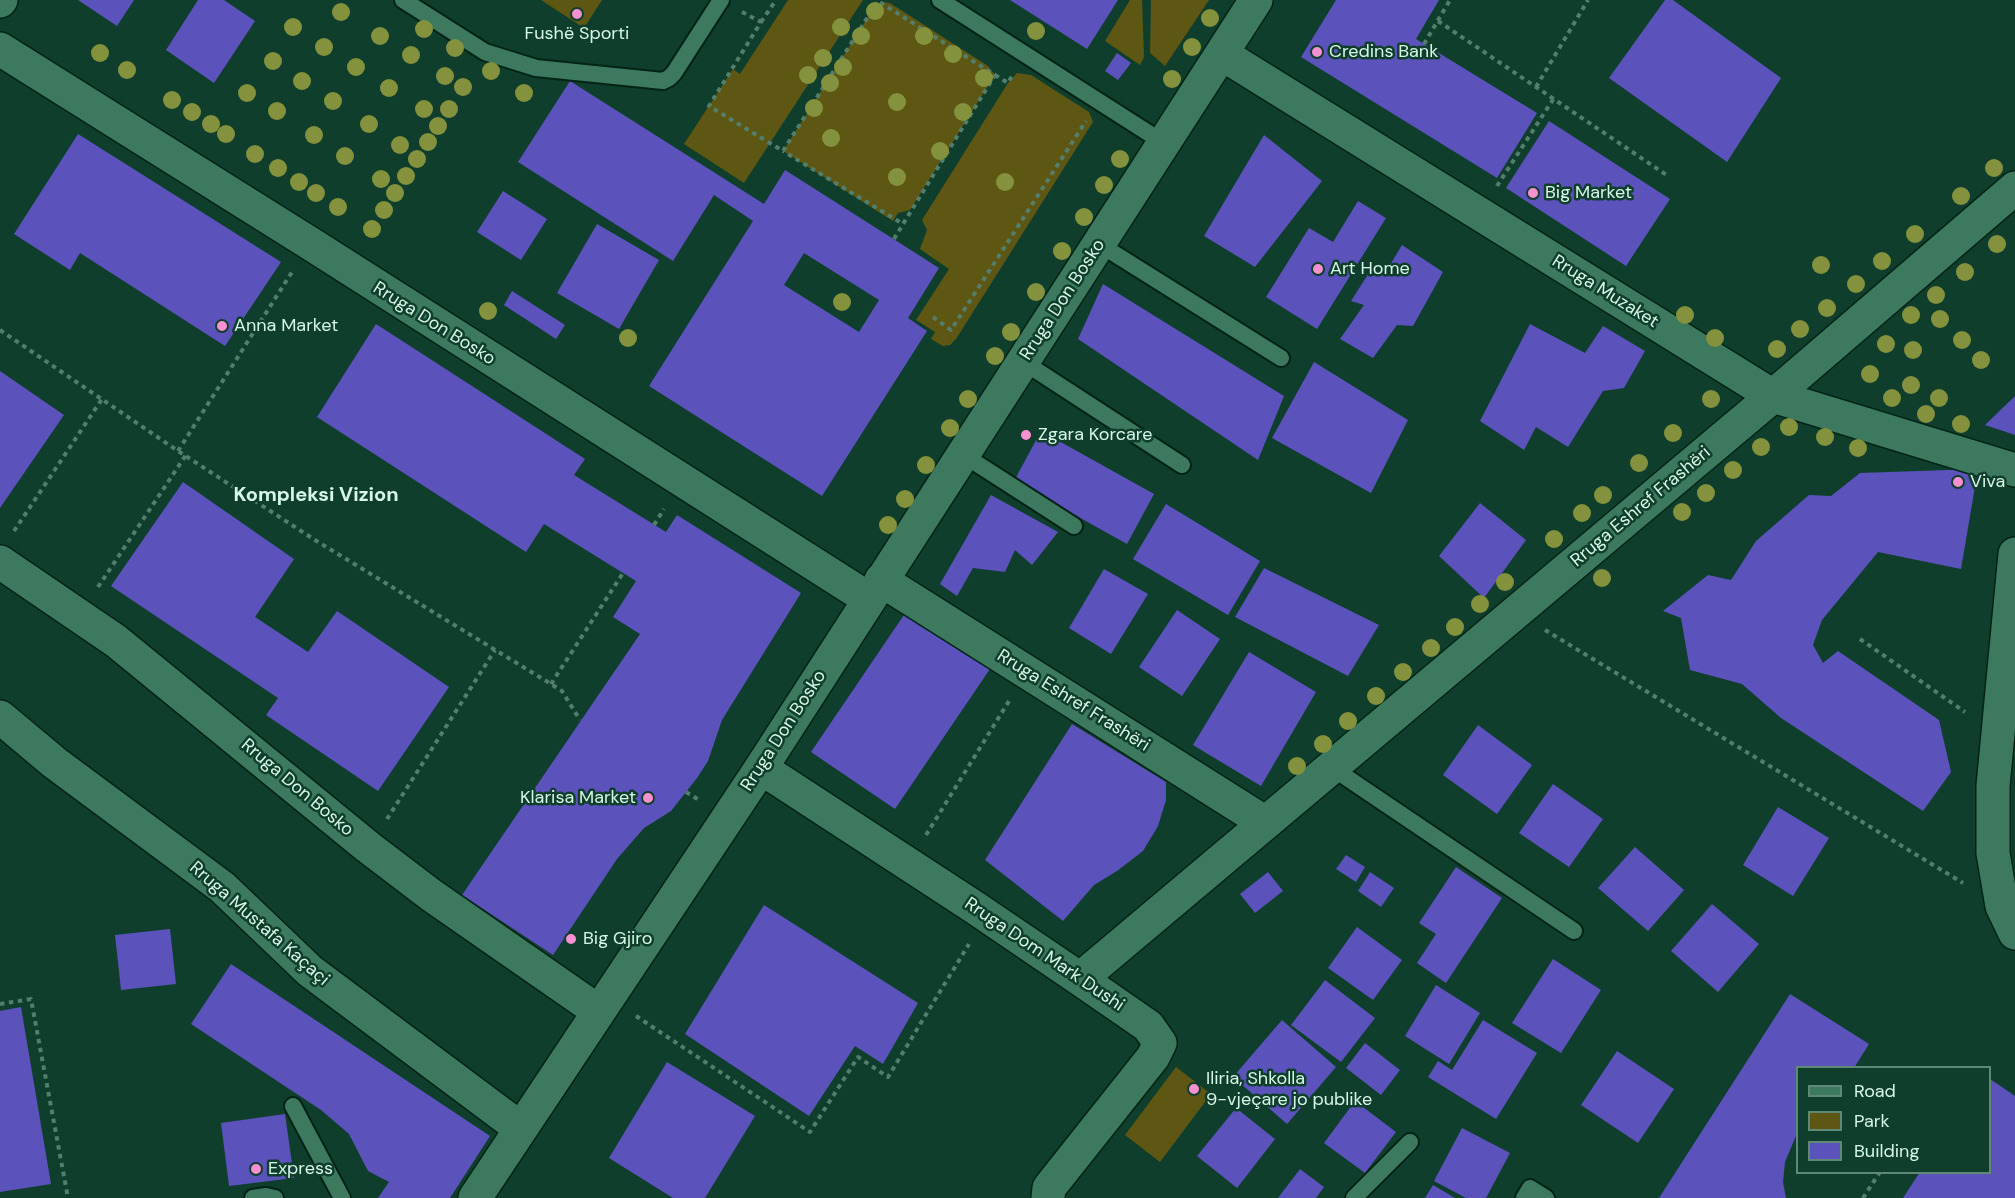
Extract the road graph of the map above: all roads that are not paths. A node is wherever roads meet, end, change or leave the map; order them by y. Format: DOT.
graph roads {
  1 [pos="403,0"];
  2 [pos="721,0"];
  3 [pos="940,0"];
  4 [pos="1256,0"];
  5 [pos="0,49"];
  6 [pos="1222,54"];
  7 [pos="1164,143"];
  8 [pos="2015,188"];
  9 [pos="1099,244"];
  10 [pos="1281,358"];
  11 [pos="1022,361"];
  12 [pos="1773,396"];
  13 [pos="962,454"];
  14 [pos="1182,465"];
  15 [pos="2015,470"];
  16 [pos="1074,526"];
  17 [pos="2015,554"];
  18 [pos="0,562"];
  19 [pos="875,590"];
  20 [pos="0,717"];
  21 [pos="1331,767"];
  22 [pos="761,768"];
  23 [pos="1264,822"];
  24 [pos="2008,920"];
  25 [pos="1574,931"];
  26 [pos="1080,979"];
  27 [pos="602,1004"];
  28 [pos="293,1106"];
  29 [pos="520,1128"];
  30 [pos="1410,1142"];
  31 [pos="254,1198"];
  32 [pos="275,1198"];
  33 [pos="342,1198"];
  34 [pos="475,1198"];
  35 [pos="1048,1198"];
  36 [pos="1354,1198"];
  37 [pos="1524,1198"];
  38 [pos="1546,1198"];
  1 -- 2 [label="lane"];
  3 -- 7 [label="lane"];
  4 -- 6 [label="street, Rruga Don Bosko"];
  5 -- 19 [label="street, Rruga Don Bosko"];
  6 -- 7 [label="street, Rruga Don Bosko"];
  6 -- 12 [label="street, Rruga Muzaket"];
  7 -- 9 [label="street, Rruga Don Bosko"];
  8 -- 12 [label="street, Rruga Eshref Frashëri"];
  9 -- 10 [label="lane"];
  9 -- 11 [label="street, Rruga Don Bosko"];
  11 -- 13 [label="street, Rruga Don Bosko"];
  11 -- 14 [label="lane"];
  12 -- 15 [label="street, Rruga Muzaket"];
  12 -- 21 [label="street, Rruga Eshref Frashëri"];
  13 -- 16 [label="lane"];
  13 -- 19 [label="street, Rruga Don Bosko"];
  17 -- 24 [label="street"];
  18 -- 27 [label="street, Rruga Don Bosko"];
  19 -- 22 [label="street, Rruga Don Bosko"];
  19 -- 23 [label="street, Rruga Eshref Frashëri"];
  20 -- 29 [label="street, Rruga Mustafa Kaçaçi"];
  21 -- 23 [label="street, Rruga Eshref Frashëri"];
  21 -- 25 [label="lane"];
  22 -- 26 [label="street, Rruga Dom Mark Dushi"];
  22 -- 27 [label="street, Rruga Don Bosko"];
  23 -- 26 [label="street, Rruga Eshref Frashëri"];
  26 -- 35 [label="street, Rruga Dom Mark Dushi"];
  27 -- 29 [label="street, Rruga Don Bosko"];
  28 -- 33 [label="lane"];
  29 -- 34 [label="street, Rruga Don Bosko"];
  30 -- 36 [label="lane"];
  31 -- 32 [label="lane"];
  37 -- 38 [label="lane"];
}
